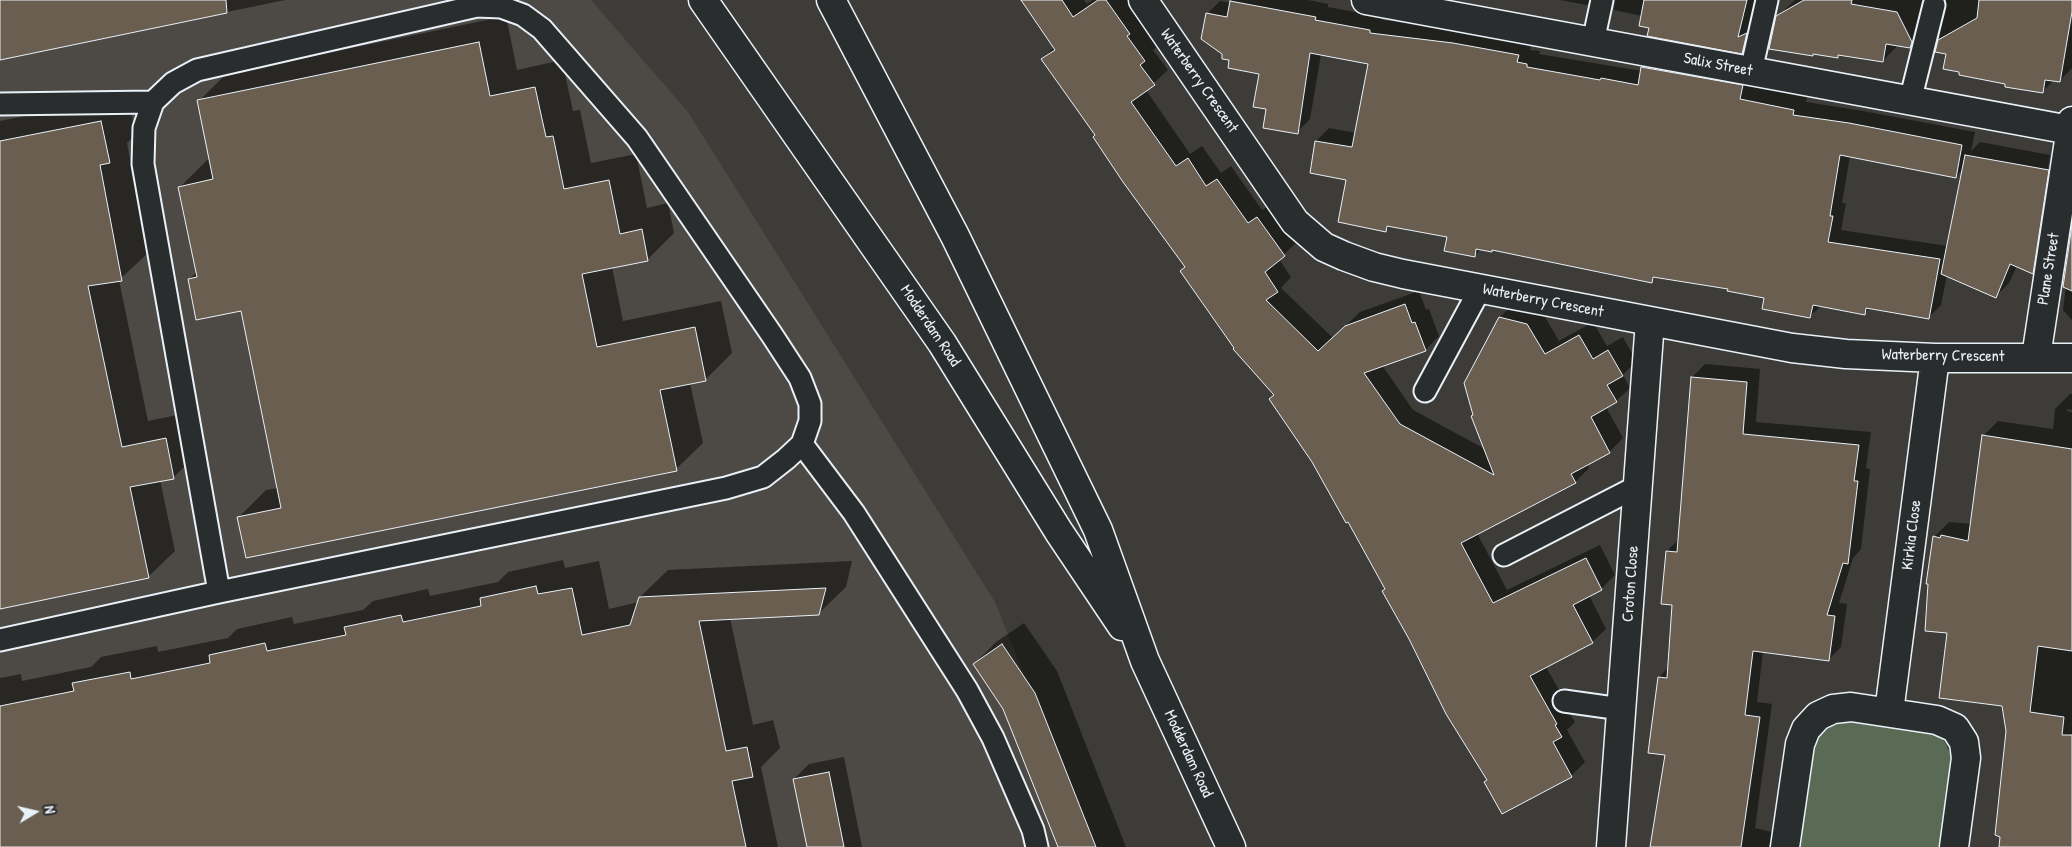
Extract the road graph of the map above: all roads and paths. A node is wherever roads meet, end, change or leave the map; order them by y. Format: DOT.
graph roads {
  1 [pos="703,0"];
  2 [pos="831,0"];
  3 [pos="1143,0"];
  4 [pos="1366,0"];
  5 [pos="1602,0"];
  6 [pos="1767,0"];
  7 [pos="498,3"];
  8 [pos="1934,5"];
  9 [pos="1434,6"];
  10 [pos="1593,42"];
  11 [pos="1751,71"];
  12 [pos="1910,100"];
  13 [pos="153,102"];
  14 [pos="0,104"];
  15 [pos="2071,135"];
  16 [pos="1480,289"];
  17 [pos="1650,321"];
  18 [pos="2036,357"];
  19 [pos="1936,358"];
  20 [pos="2072,358"];
  21 [pos="1425,392"];
  22 [pos="802,444"];
  23 [pos="1638,486"];
  24 [pos="1504,555"];
  25 [pos="219,592"];
  26 [pos="0,640"];
  27 [pos="1145,661"];
  28 [pos="1564,701"];
  29 [pos="1621,709"];
  30 [pos="1889,712"];
  31 [pos="1037,847"];
  32 [pos="1231,847"];
  33 [pos="1611,847"];
  34 [pos="1785,847"];
  35 [pos="1954,847"];
  1 -- 27 [label="street, Modderdam Road"];
  2 -- 27 [label="street, Modderdam Road"];
  3 -- 16 [label="street, Waterberry Crescent"];
  4 -- 9 [label="street, Salix Street"];
  5 -- 10 [label="lane"];
  6 -- 11 [label="lane"];
  7 -- 13 [label="lane"];
  7 -- 22 [label="lane"];
  8 -- 12 [label="lane"];
  9 -- 10 [label="street, Salix Street"];
  10 -- 11 [label="street, Salix Street"];
  11 -- 12 [label="street, Salix Street"];
  12 -- 15 [label="street, Salix Street"];
  13 -- 14 [label="lane"];
  13 -- 25 [label="lane"];
  15 -- 18 [label="street, Plane Street"];
  16 -- 17 [label="street, Waterberry Crescent"];
  16 -- 21 [label="lane"];
  17 -- 19 [label="street, Waterberry Crescent"];
  17 -- 23 [label="street, Croton Close"];
  18 -- 19 [label="street, Waterberry Crescent"];
  18 -- 20 [label="street, Waterberry Crescent"];
  19 -- 30 [label="street, Kirkia Close"];
  22 -- 25 [label="lane"];
  22 -- 31 [label="lane"];
  23 -- 24 [label="lane"];
  23 -- 29 [label="street, Croton Close"];
  25 -- 26 [label="lane"];
  27 -- 32 [label="street, Modderdam Road"];
  28 -- 29 [label="lane"];
  29 -- 33 [label="street, Croton Close"];
  30 -- 34 [label="street"];
  30 -- 35 [label="street"];
}
